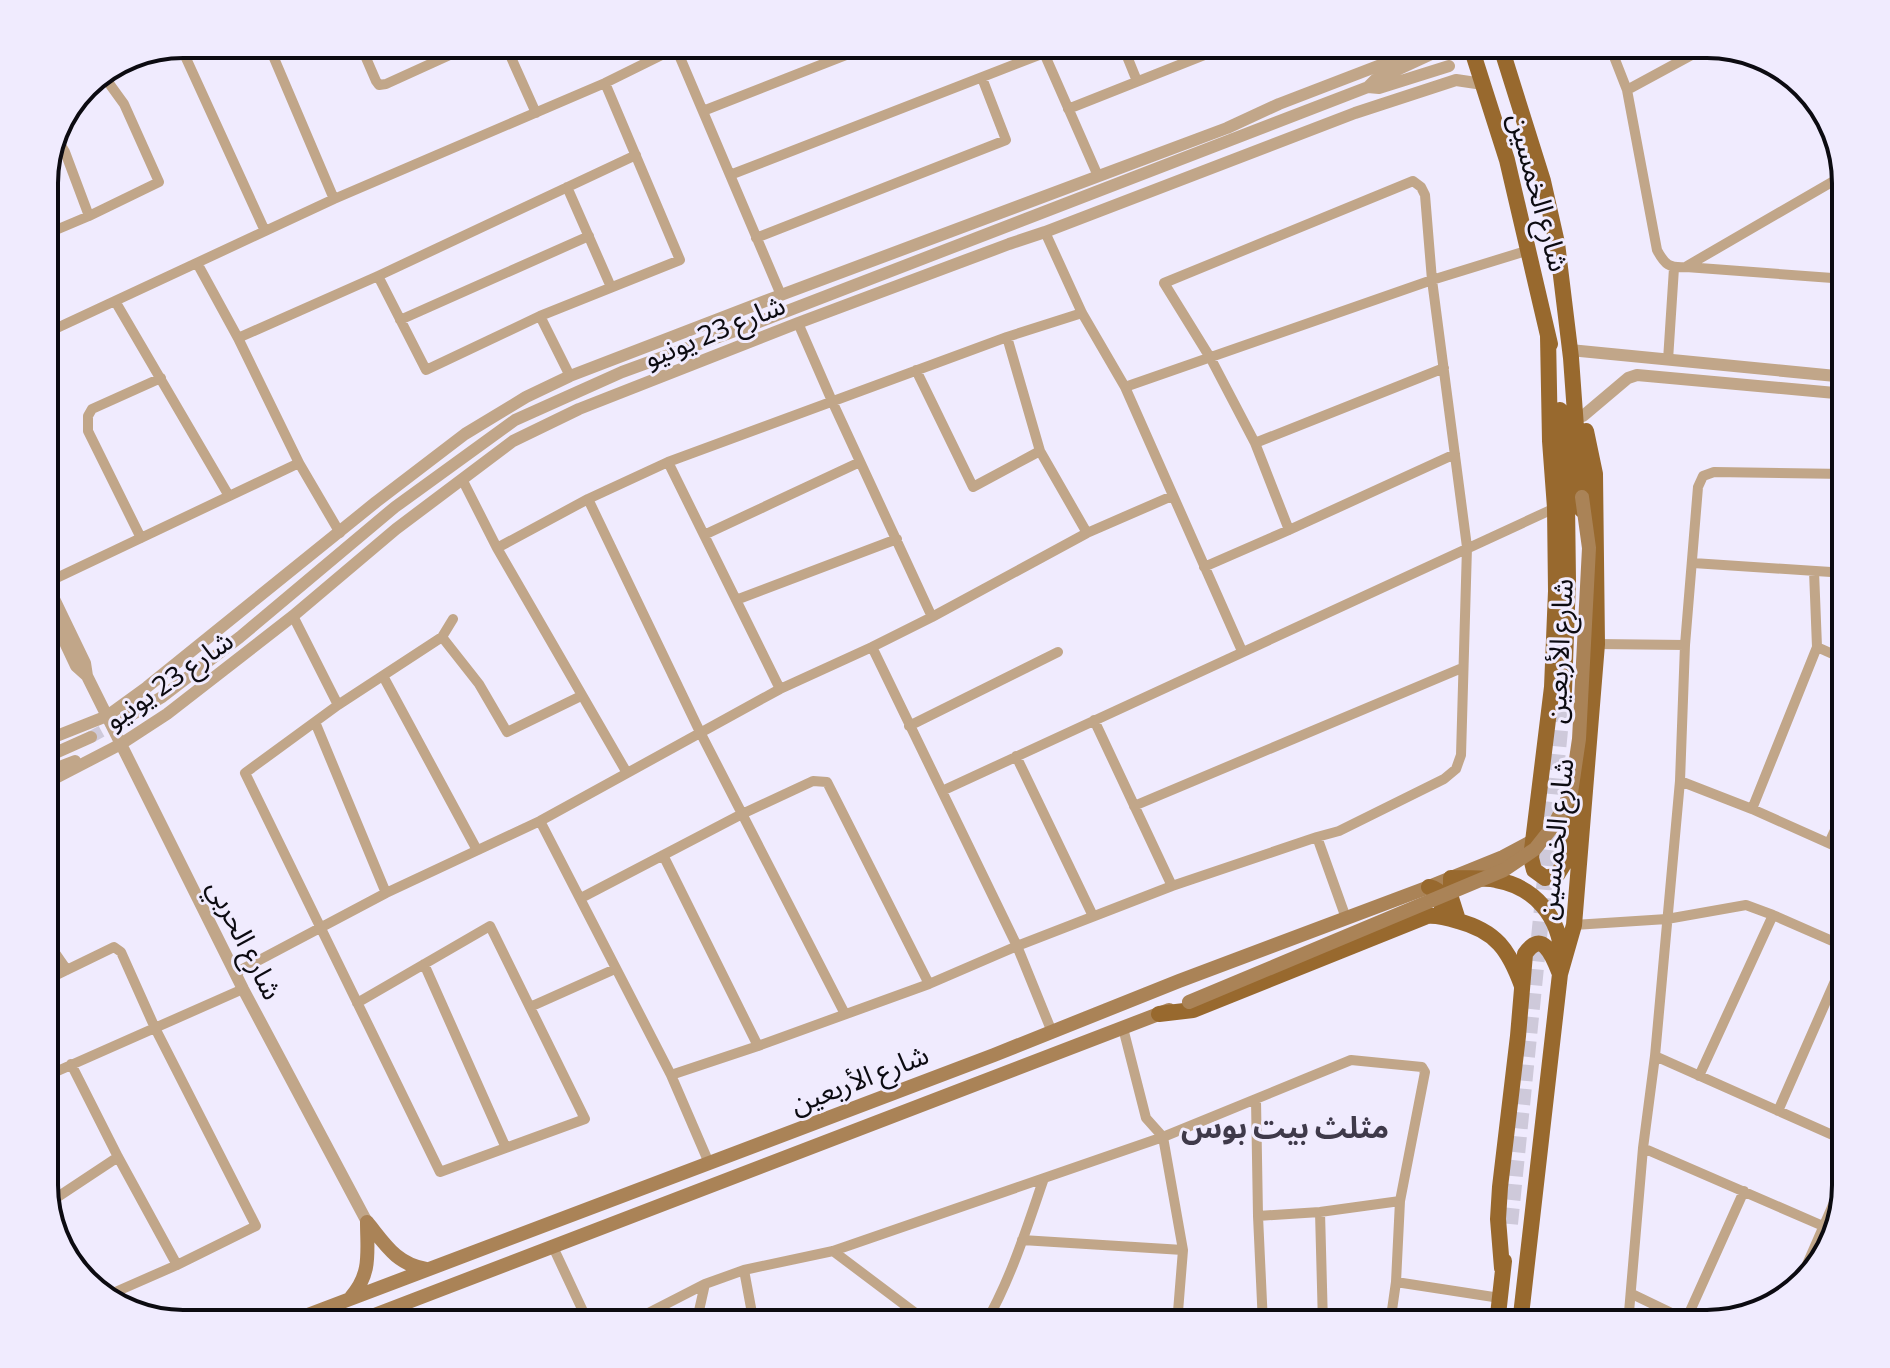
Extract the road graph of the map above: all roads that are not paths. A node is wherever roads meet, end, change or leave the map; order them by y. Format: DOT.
graph roads {
  1 [pos="186,58"];
  2 [pos="274,58"];
  3 [pos="366,58"];
  4 [pos="443,58"];
  5 [pos="511,58"];
  6 [pos="656,58"];
  7 [pos="684,58"];
  8 [pos="838,58"];
  9 [pos="1023,58"];
  10 [pos="1046,58"];
  11 [pos="1128,58"];
  12 [pos="1187,58"];
  13 [pos="1398,58"];
  14 [pos="1418,58"];
  15 [pos="1446,58"];
  16 [pos="1475,58"];
  17 [pos="1504,58"];
  18 [pos="1614,58"];
  19 [pos="1686,58"];
  20 [pos="1449,66"];
  21 [pos="982,78"];
  22 [pos="1456,80"];
  23 [pos="1137,81"];
  24 [pos="109,83"];
  25 [pos="605,83"];
  26 [pos="1483,84"];
  27 [pos="1368,87"];
  28 [pos="1627,90"];
  29 [pos="1068,109"];
  30 [pos="703,111"];
  31 [pos="536,113"];
  32 [pos="63,149"];
  33 [pos="636,155"];
  34 [pos="730,175"];
  35 [pos="1098,176"];
  36 [pos="1832,182"];
  37 [pos="567,187"];
  38 [pos="334,199"];
  39 [pos="89,216"];
  40 [pos="58,229"];
  41 [pos="265,231"];
  42 [pos="1045,232"];
  43 [pos="589,236"];
  44 [pos="756,238"];
  45 [pos="966,241"];
  46 [pos="1009,244"];
  47 [pos="1529,250"];
  48 [pos="197,263"];
  49 [pos="1680,267"];
  50 [pos="378,276"];
  51 [pos="1832,278"];
  52 [pos="1432,280"];
  53 [pos="611,287"];
  54 [pos="781,295"];
  55 [pos="115,301"];
  56 [pos="1082,313"];
  57 [pos="540,316"];
  58 [pos="400,320"];
  59 [pos="798,323"];
  60 [pos="58,327"];
  61 [pos="1548,336"];
  62 [pos="1007,337"];
  63 [pos="238,338"];
  64 [pos="1570,354"];
  65 [pos="1211,359"];
  66 [pos="1668,360"];
  67 [pos="1444,368"];
  68 [pos="916,370"];
  69 [pos="570,376"];
  70 [pos="1832,376"];
  71 [pos="161,378"];
  72 [pos="1125,387"];
  73 [pos="1832,393"];
  74 [pos="832,401"];
  75 [pos="572,414"];
  76 [pos="1583,416"];
  77 [pos="515,420"];
  78 [pos="1255,443"];
  79 [pos="1040,451"];
  80 [pos="1455,454"];
  81 [pos="465,455"];
  82 [pos="668,462"];
  83 [pos="860,462"];
  84 [pos="299,463"];
  85 [pos="1832,474"];
  86 [pos="462,479"];
  87 [pos="390,491"];
  88 [pos="229,496"];
  89 [pos="1172,496"];
  90 [pos="1582,497"];
  91 [pos="588,499"];
  92 [pos="1555,508"];
  93 [pos="1289,530"];
  94 [pos="340,533"];
  95 [pos="1087,533"];
  96 [pos="704,535"];
  97 [pos="141,538"];
  98 [pos="897,539"];
  99 [pos="1467,547"];
  100 [pos="497,548"];
  101 [pos="1693,563"];
  102 [pos="1204,567"];
  103 [pos="1814,571"];
  104 [pos="1832,572"];
  105 [pos="58,575"];
  106 [pos="736,600"];
  107 [pos="58,608"];
  108 [pos="293,616"];
  109 [pos="932,617"];
  110 [pos="453,619"];
  111 [pos="58,628"];
  112 [pos="240,637"];
  113 [pos="442,637"];
  114 [pos="1597,644"];
  115 [pos="1685,645"];
  116 [pos="872,647"];
  117 [pos="1817,647"];
  118 [pos="1242,651"];
  119 [pos="1058,652"];
  120 [pos="1832,654"];
  121 [pos="1462,668"];
  122 [pos="87,676"];
  123 [pos="383,676"];
  124 [pos="147,687"];
  125 [pos="780,689"];
  126 [pos="1564,691"];
  127 [pos="581,696"];
  128 [pos="338,705"];
  129 [pos="167,714"];
  130 [pos="107,716"];
  131 [pos="126,718"];
  132 [pos="1094,720"];
  133 [pos="315,722"];
  134 [pos="909,726"];
  135 [pos="80,727"];
  136 [pos="700,732"];
  137 [pos="58,736"];
  138 [pos="91,737"];
  139 [pos="58,744"];
  140 [pos="121,744"];
  141 [pos="58,752"];
  142 [pos="1016,756"];
  143 [pos="91,760"];
  144 [pos="58,768"];
  145 [pos="627,773"];
  146 [pos="58,777"];
  147 [pos="1680,781"];
  148 [pos="942,791"];
  149 [pos="1134,806"];
  150 [pos="1752,809"];
  151 [pos="742,814"];
  152 [pos="540,821"];
  153 [pos="1536,824"];
  154 [pos="1832,836"];
  155 [pos="1317,837"];
  156 [pos="1829,843"];
  157 [pos="1832,844"];
  158 [pos="477,850"];
  159 [pos="663,855"];
  160 [pos="1451,878"];
  161 [pos="1172,886"];
  162 [pos="1429,887"];
  163 [pos="386,893"];
  164 [pos="581,898"];
  165 [pos="1436,915"];
  166 [pos="1773,915"];
  167 [pos="1093,916"];
  168 [pos="1346,918"];
  169 [pos="1667,919"];
  170 [pos="1458,920"];
  171 [pos="1574,925"];
  172 [pos="320,928"];
  173 [pos="1832,941"];
  174 [pos="1017,946"];
  175 [pos="58,957"];
  176 [pos="424,964"];
  177 [pos="1561,968"];
  178 [pos="615,969"];
  179 [pos="67,970"];
  180 [pos="235,973"];
  181 [pos="58,974"];
  182 [pos="929,984"];
  183 [pos="1522,986"];
  184 [pos="1832,988"];
  185 [pos="243,989"];
  186 [pos="357,1003"];
  187 [pos="530,1007"];
  188 [pos="845,1014"];
  189 [pos="1159,1014"];
  190 [pos="155,1028"];
  191 [pos="1123,1028"];
  192 [pos="1052,1032"];
  193 [pos="758,1046"];
  194 [pos="1655,1056"];
  195 [pos="71,1064"];
  196 [pos="58,1070"];
  197 [pos="671,1075"];
  198 [pos="1699,1076"];
  199 [pos="1256,1100"];
  200 [pos="1778,1111"];
  201 [pos="1832,1135"];
  202 [pos="1163,1137"];
  203 [pos="506,1148"];
  204 [pos="1643,1148"];
  205 [pos="118,1157"];
  206 [pos="709,1163"];
  207 [pos="1044,1178"];
  208 [pos="1744,1191"];
  209 [pos="59,1196"];
  210 [pos="1400,1201"];
  211 [pos="1320,1212"];
  212 [pos="1258,1216"];
  213 [pos="1827,1217"];
  214 [pos="367,1222"];
  215 [pos="1510,1224"];
  216 [pos="1823,1226"];
  217 [pos="1022,1240"];
  218 [pos="553,1247"];
  219 [pos="1183,1250"];
  220 [pos="833,1251"];
  221 [pos="1812,1251"];
  222 [pos="177,1265"];
  223 [pos="1502,1268"];
  224 [pos="426,1269"];
  225 [pos="744,1270"];
  226 [pos="1396,1282"];
  227 [pos="705,1284"];
  228 [pos="118,1291"];
  229 [pos="1632,1294"];
  230 [pos="350,1298"];
  231 [pos="1500,1298"];
  232 [pos="320,1310"];
  233 [pos="388,1310"];
  234 [pos="582,1310"];
  235 [pos="654,1310"];
  236 [pos="699,1310"];
  237 [pos="751,1310"];
  238 [pos="911,1310"];
  239 [pos="993,1310"];
  240 [pos="1178,1310"];
  241 [pos="1262,1310"];
  242 [pos="1323,1310"];
  243 [pos="1392,1310"];
  244 [pos="1499,1310"];
  245 [pos="1522,1310"];
  246 [pos="1630,1310"];
  247 [pos="1665,1310"];
  248 [pos="1690,1310"];
  1 -- 41 [label="street"];
  2 -- 38 [label="street"];
  3 -- 4 [label="street"];
  5 -- 31 [label="street"];
  6 -- 25 [label="street"];
  7 -- 30 [label="street"];
  8 -- 30 [label="street"];
  9 -- 21 [label="street"];
  10 -- 29 [label="street"];
  11 -- 23 [label="street"];
  12 -- 23 [label="street"];
  13 -- 35 [label="street, شارع 23 يونيو"];
  14 -- 27 [label="street"];
  15 -- 20 [label="street"];
  16 -- 26 [label="main road, شارع الخمسين"];
  17 -- 64 [label="main road, شارع الخمسين"];
  18 -- 28 [label="street"];
  19 -- 28 [label="street"];
  20 -- 22 [label="street"];
  20 -- 27 [label="street"];
  21 -- 34 [label="street"];
  21 -- 44 [label="street"];
  22 -- 26 [label="street, شارع 23 يونيو"];
  22 -- 42 [label="street, شارع 23 يونيو"];
  23 -- 29 [label="street"];
  24 -- 39 [label="street"];
  25 -- 31 [label="street"];
  25 -- 33 [label="street"];
  26 -- 47 [label="main road, شارع الخمسين"];
  27 -- 45 [label="street"];
  28 -- 49 [label="street"];
  29 -- 35 [label="street"];
  30 -- 34 [label="street"];
  31 -- 38 [label="street"];
  32 -- 39 [label="street"];
  33 -- 37 [label="street"];
  33 -- 53 [label="street"];
  34 -- 44 [label="street"];
  35 -- 54 [label="street, شارع 23 يونيو"];
  36 -- 49 [label="street"];
  37 -- 43 [label="street"];
  37 -- 50 [label="street"];
  38 -- 41 [label="street"];
  39 -- 40 [label="street"];
  41 -- 48 [label="street"];
  42 -- 46 [label="street, شارع 23 يونيو"];
  42 -- 56 [label="street"];
  43 -- 53 [label="street"];
  43 -- 58 [label="street"];
  44 -- 54 [label="street"];
  45 -- 46 [label="street"];
  45 -- 77 [label="street"];
  46 -- 59 [label="street, شارع 23 يونيو"];
  47 -- 52 [label="street"];
  47 -- 61 [label="main road, شارع الخمسين"];
  48 -- 55 [label="street"];
  48 -- 63 [label="street"];
  49 -- 51 [label="street"];
  49 -- 66 [label="street"];
  50 -- 58 [label="street"];
  50 -- 63 [label="street"];
  52 -- 65 [label="street"];
  52 -- 65 [label="street"];
  52 -- 67 [label="street"];
  53 -- 57 [label="street"];
  54 -- 69 [label="street, شارع 23 يونيو"];
  55 -- 60 [label="street"];
  55 -- 71 [label="street"];
  56 -- 62 [label="street"];
  56 -- 72 [label="street"];
  57 -- 58 [label="street"];
  57 -- 69 [label="street"];
  59 -- 74 [label="street"];
  59 -- 75 [label="street, شارع 23 يونيو"];
  61 -- 92 [label="main road"];
  61 -- 126 [label="main road, شارع الخمسين"];
  62 -- 68 [label="street"];
  62 -- 79 [label="street"];
  63 -- 84 [label="street"];
  64 -- 66 [label="street"];
  64 -- 76 [label="main road, شارع الخمسين"];
  64 -- 90 [label="main road, شارع الخمسين"];
  65 -- 72 [label="street"];
  65 -- 78 [label="street"];
  66 -- 70 [label="street"];
  67 -- 78 [label="street"];
  67 -- 80 [label="street"];
  68 -- 74 [label="street"];
  68 -- 79 [label="street"];
  69 -- 87 [label="street, شارع 23 يونيو"];
  71 -- 88 [label="street"];
  71 -- 97 [label="street"];
  72 -- 89 [label="street"];
  73 -- 76 [label="street"];
  74 -- 82 [label="street"];
  74 -- 83 [label="street"];
  75 -- 77 [label="street"];
  75 -- 86 [label="street, شارع 23 يونيو"];
  76 -- 114 [label="main road, شارع الخمسين"];
  77 -- 81 [label="street"];
  78 -- 93 [label="street"];
  79 -- 95 [label="street"];
  80 -- 93 [label="street"];
  80 -- 99 [label="street"];
  81 -- 87 [label="street"];
  81 -- 112 [label="street"];
  82 -- 91 [label="street"];
  82 -- 96 [label="street"];
  83 -- 96 [label="street"];
  83 -- 98 [label="street"];
  84 -- 88 [label="street"];
  84 -- 94 [label="street"];
  85 -- 101 [label="street"];
  86 -- 100 [label="street"];
  86 -- 108 [label="street, شارع 23 يونيو"];
  87 -- 94 [label="street, شارع 23 يونيو"];
  88 -- 97 [label="street"];
  89 -- 95 [label="street"];
  89 -- 102 [label="street"];
  90 -- 153 [label="main road, شارع الخمسين"];
  90 -- 189 [label="main road, شارع الأربعين, bridge"];
  91 -- 100 [label="street"];
  91 -- 136 [label="street"];
  92 -- 99 [label="street"];
  92 -- 153 [label="main road"];
  93 -- 102 [label="street"];
  94 -- 124 [label="street, شارع 23 يونيو"];
  95 -- 109 [label="street"];
  96 -- 106 [label="street"];
  97 -- 105 [label="street"];
  98 -- 106 [label="street"];
  98 -- 109 [label="street"];
  99 -- 118 [label="street"];
  99 -- 121 [label="street"];
  100 -- 127 [label="street"];
  101 -- 103 [label="street"];
  101 -- 115 [label="street"];
  102 -- 118 [label="street"];
  103 -- 104 [label="street"];
  103 -- 117 [label="street"];
  106 -- 125 [label="street"];
  107 -- 122 [label="street, شارع الحربي"];
  108 -- 128 [label="street"];
  108 -- 129 [label="street, شارع 23 يونيو"];
  109 -- 116 [label="street"];
  110 -- 113 [label="street"];
  111 -- 122 [label="street, شارع الحربي"];
  112 -- 124 [label="street"];
  112 -- 129 [label="street"];
  112 -- 131 [label="street"];
  113 -- 123 [label="street"];
  113 -- 127 [label="street"];
  114 -- 115 [label="street"];
  114 -- 171 [label="main road, شارع الخمسين"];
  115 -- 147 [label="street"];
  116 -- 125 [label="street"];
  116 -- 134 [label="street"];
  117 -- 120 [label="street"];
  117 -- 150 [label="street"];
  118 -- 132 [label="street"];
  119 -- 134 [label="street"];
  121 -- 149 [label="street"];
  121 -- 155 [label="street"];
  122 -- 130 [label="street, شارع الحربي"];
  123 -- 128 [label="street"];
  123 -- 158 [label="street"];
  124 -- 130 [label="street, شارع 23 يونيو"];
  125 -- 136 [label="street"];
  127 -- 145 [label="street"];
  128 -- 133 [label="street"];
  129 -- 140 [label="street, شارع 23 يونيو"];
  130 -- 135 [label="street, شارع 23 يونيو"];
  130 -- 140 [label="street, شارع الحربي"];
  132 -- 142 [label="street"];
  132 -- 149 [label="street"];
  133 -- 163 [label="street"];
  133 -- 172 [label="street"];
  134 -- 148 [label="street"];
  135 -- 137 [label="street, شارع 23 يونيو"];
  135 -- 139 [label="street"];
  136 -- 145 [label="street"];
  136 -- 151 [label="street"];
  138 -- 141 [label="street"];
  140 -- 143 [label="street, شارع 23 يونيو"];
  140 -- 180 [label="street, شارع الحربي"];
  142 -- 148 [label="street"];
  142 -- 167 [label="street"];
  143 -- 144 [label="street"];
  143 -- 146 [label="street, شارع 23 يونيو"];
  145 -- 152 [label="street"];
  147 -- 150 [label="street"];
  147 -- 169 [label="street"];
  148 -- 174 [label="street"];
  149 -- 161 [label="street"];
  150 -- 156 [label="street"];
  151 -- 159 [label="street"];
  151 -- 182 [label="street"];
  151 -- 188 [label="street"];
  152 -- 158 [label="street"];
  152 -- 164 [label="street"];
  153 -- 160 [label="main road, شارع الأربعين"];
  154 -- 156 [label="street"];
  155 -- 161 [label="street"];
  155 -- 168 [label="street"];
  156 -- 157 [label="street"];
  158 -- 163 [label="street"];
  159 -- 164 [label="street"];
  159 -- 193 [label="street"];
  160 -- 162 [label="main road, شارع الأربعين"];
  160 -- 170 [label="main road"];
  160 -- 177 [label="main road"];
  161 -- 167 [label="street"];
  162 -- 165 [label="main road"];
  162 -- 168 [label="main road, شارع الأربعين"];
  163 -- 172 [label="street"];
  164 -- 178 [label="street"];
  165 -- 170 [label="main road"];
  165 -- 189 [label="main road"];
  166 -- 169 [label="street"];
  166 -- 173 [label="street"];
  166 -- 198 [label="street"];
  167 -- 174 [label="street"];
  168 -- 192 [label="main road, شارع الأربعين"];
  169 -- 171 [label="street"];
  169 -- 194 [label="street"];
  170 -- 183 [label="main road"];
  171 -- 177 [label="main road, شارع الخمسين"];
  172 -- 180 [label="street"];
  172 -- 186 [label="street"];
  174 -- 182 [label="street"];
  174 -- 192 [label="street"];
  175 -- 179 [label="street"];
  176 -- 186 [label="street"];
  176 -- 187 [label="street"];
  176 -- 203 [label="street"];
  177 -- 183 [label="main road"];
  177 -- 245 [label="main road, شارع الخمسين"];
  178 -- 187 [label="street"];
  178 -- 197 [label="street"];
  179 -- 181 [label="street"];
  179 -- 190 [label="street"];
  180 -- 185 [label="street, شارع الحربي"];
  182 -- 188 [label="street"];
  183 -- 223 [label="main road"];
  184 -- 200 [label="street"];
  185 -- 190 [label="street"];
  185 -- 214 [label="street, شارع الحربي"];
  186 -- 203 [label="street"];
  187 -- 203 [label="street"];
  188 -- 193 [label="street"];
  189 -- 191 [label="main road, شارع الأربعين"];
  190 -- 195 [label="street"];
  190 -- 222 [label="street"];
  191 -- 202 [label="street"];
  191 -- 218 [label="main road, شارع الأربعين"];
  192 -- 206 [label="main road, شارع الأربعين"];
  193 -- 197 [label="street"];
  194 -- 198 [label="street"];
  194 -- 204 [label="street"];
  195 -- 196 [label="street"];
  195 -- 205 [label="street"];
  197 -- 206 [label="street"];
  198 -- 200 [label="street"];
  199 -- 202 [label="street"];
  199 -- 210 [label="street"];
  199 -- 212 [label="street"];
  200 -- 201 [label="street"];
  202 -- 207 [label="street"];
  202 -- 219 [label="street"];
  204 -- 208 [label="street"];
  204 -- 229 [label="street"];
  205 -- 209 [label="street"];
  205 -- 222 [label="street"];
  206 -- 224 [label="main road, شارع الأربعين"];
  207 -- 217 [label="street"];
  207 -- 220 [label="street"];
  208 -- 216 [label="street"];
  208 -- 248 [label="street"];
  210 -- 211 [label="street"];
  210 -- 226 [label="street"];
  211 -- 212 [label="street"];
  211 -- 242 [label="street"];
  212 -- 241 [label="street"];
  213 -- 216 [label="street"];
  214 -- 224 [label="main road"];
  214 -- 230 [label="main road"];
  215 -- 223 [label="main road"];
  216 -- 221 [label="street"];
  217 -- 219 [label="street"];
  217 -- 239 [label="street"];
  218 -- 233 [label="main road, شارع الأربعين"];
  218 -- 234 [label="street"];
  219 -- 240 [label="street"];
  220 -- 225 [label="street"];
  220 -- 238 [label="street"];
  222 -- 228 [label="street"];
  223 -- 231 [label="main road"];
  224 -- 230 [label="main road, شارع الأربعين"];
  225 -- 227 [label="street"];
  225 -- 237 [label="street"];
  226 -- 231 [label="street"];
  226 -- 243 [label="street"];
  227 -- 235 [label="street"];
  227 -- 236 [label="street"];
  229 -- 246 [label="street"];
  229 -- 247 [label="street"];
  230 -- 232 [label="main road, شارع الأربعين"];
  231 -- 244 [label="main road"];
}
